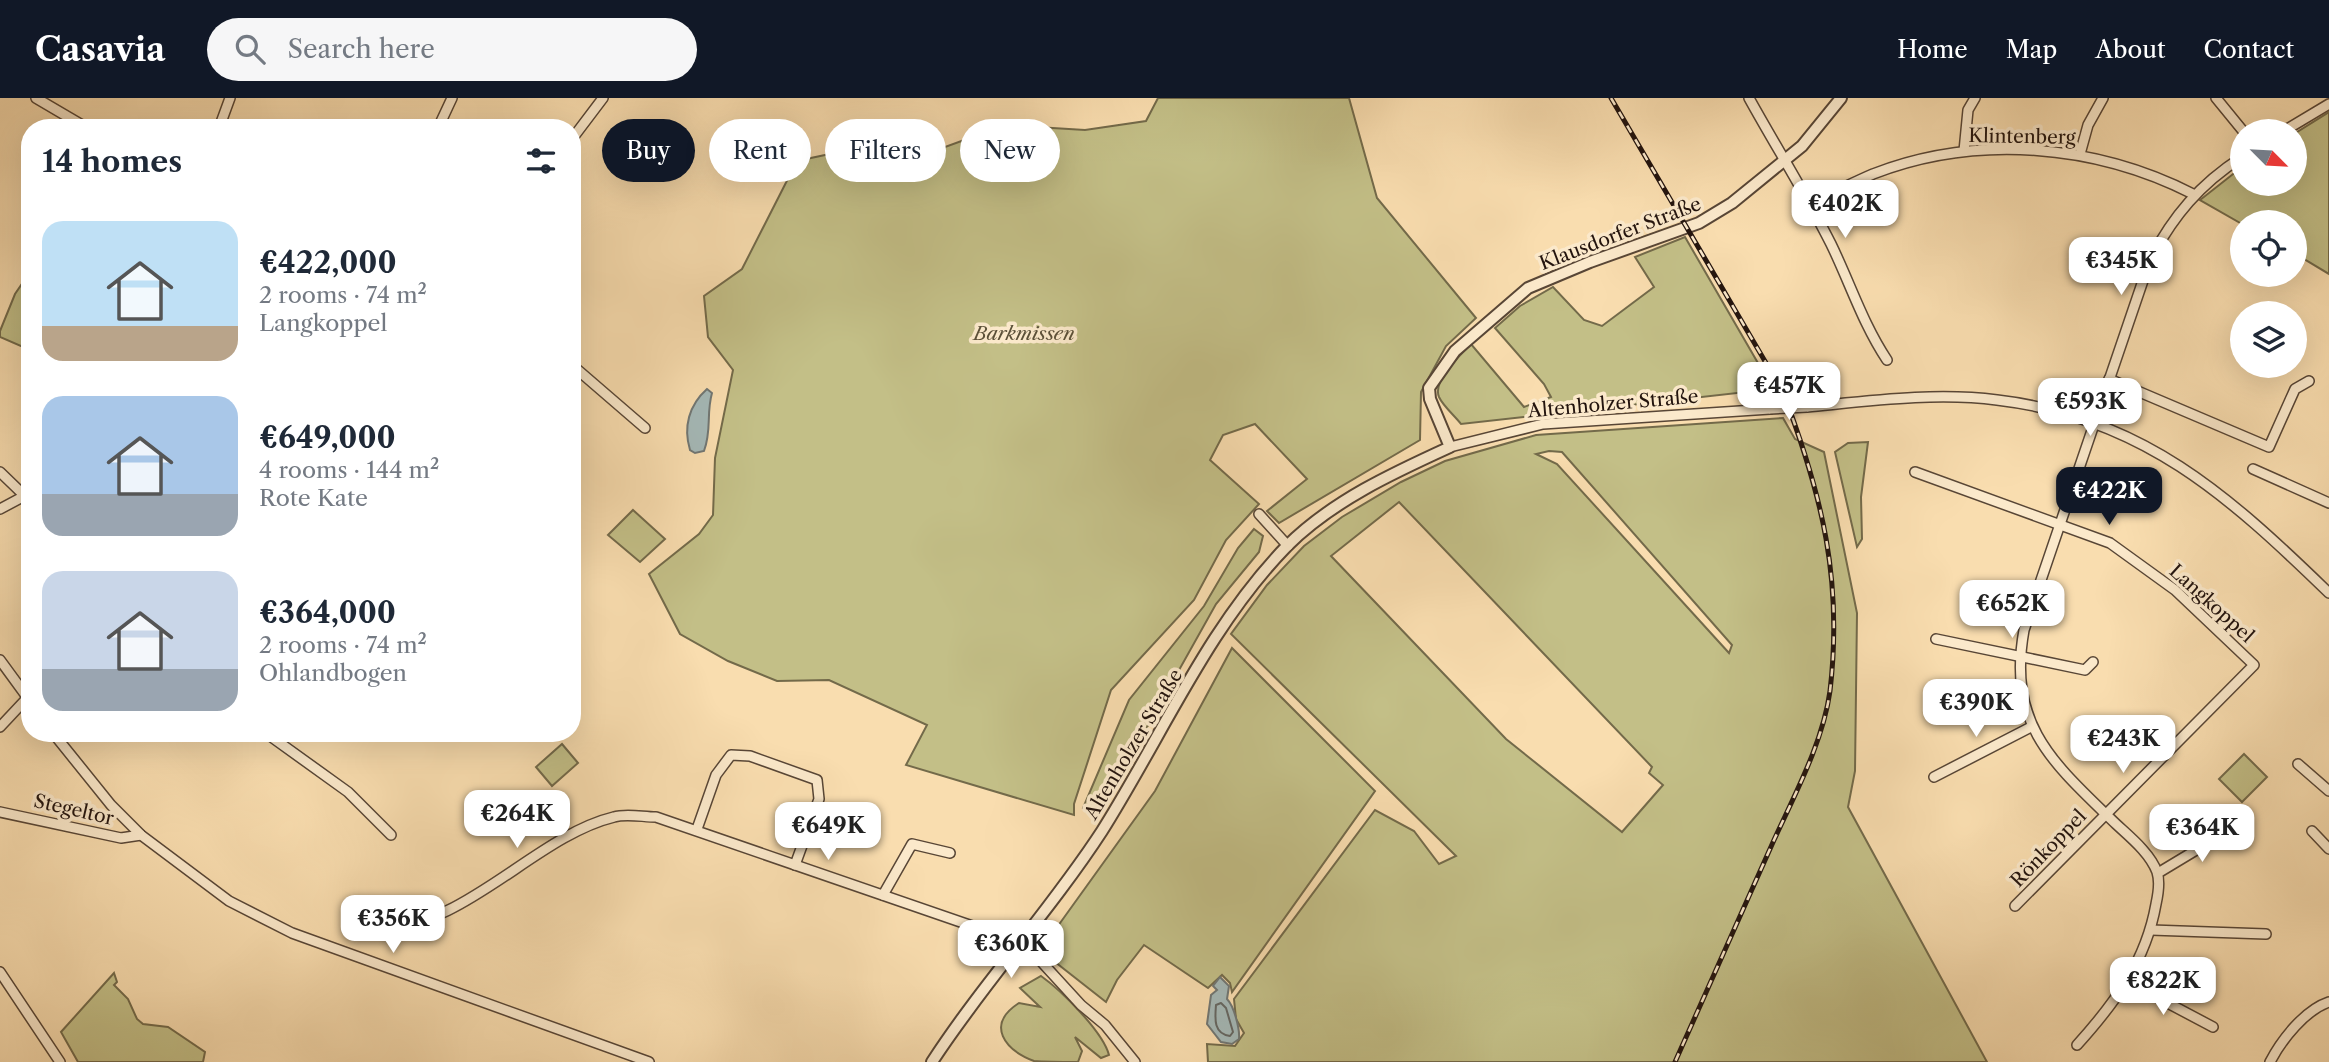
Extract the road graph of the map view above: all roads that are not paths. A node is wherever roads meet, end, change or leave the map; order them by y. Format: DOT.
graph roads {
  1 [pos="36,98"];
  2 [pos="230,98"];
  3 [pos="452,98"];
  4 [pos="603,98"];
  5 [pos="1749,98"];
  6 [pos="1841,98"];
  7 [pos="1975,98"];
  8 [pos="2103,98"];
  9 [pos="2216,98"];
  10 [pos="2329,104"];
  11 [pos="72,119"];
  12 [pos="222,119"];
  13 [pos="442,119"];
  14 [pos="2233,119"];
  15 [pos="2304,119"];
  16 [pos="581,127"];
  17 [pos="1964,151"];
  18 [pos="2080,154"];
  19 [pos="1784,162"];
  20 [pos="2230,166"];
  21 [pos="2193,194"];
  22 [pos="1810,203"];
  23 [pos="1887,360"];
  24 [pos="581,373"];
  25 [pos="2109,379"];
  26 [pos="2309,381"];
  27 [pos="2094,423"];
  28 [pos="645,428"];
  29 [pos="1450,447"];
  30 [pos="2253,469"];
  31 [pos="0,472"];
  32 [pos="1916,472"];
  33 [pos="21,491"];
  34 [pos="21,500"];
  35 [pos="2329,503"];
  36 [pos="0,509"];
  37 [pos="1259,514"];
  38 [pos="2059,523"];
  39 [pos="1287,546"];
  40 [pos="2329,593"];
  41 [pos="1937,639"];
  42 [pos="2019,657"];
  43 [pos="0,660"];
  44 [pos="2093,662"];
  45 [pos="2253,665"];
  46 [pos="21,688"];
  47 [pos="21,706"];
  48 [pos="0,727"];
  49 [pos="2031,727"];
  50 [pos="60,742"];
  51 [pos="279,742"];
  52 [pos="2298,764"];
  53 [pos="1934,777"];
  54 [pos="2329,791"];
  55 [pos="0,812"];
  56 [pos="2105,813"];
  57 [pos="697,829"];
  58 [pos="2231,829"];
  59 [pos="2312,831"];
  60 [pos="141,835"];
  61 [pos="391,835"];
  62 [pos="2329,849"];
  63 [pos="950,853"];
  64 [pos="795,865"];
  65 [pos="2158,873"];
  66 [pos="883,895"];
  67 [pos="2015,906"];
  68 [pos="380,926"];
  69 [pos="2151,930"];
  70 [pos="2266,934"];
  71 [pos="1019,944"];
  72 [pos="0,972"];
  73 [pos="2128,982"];
  74 [pos="2329,1002"];
  75 [pos="2213,1027"];
  76 [pos="2077,1045"];
  77 [pos="60,1062"];
  78 [pos="649,1062"];
  79 [pos="932,1062"];
  80 [pos="1135,1062"];
  81 [pos="2270,1062"];
  1 -- 11 [label="street"];
  2 -- 12 [label="street"];
  3 -- 13 [label="street"];
  4 -- 16 [label="street"];
  5 -- 19 [label="street"];
  6 -- 19 [label="street, Klausdorfer Straße"];
  7 -- 17 [label="street"];
  8 -- 18 [label="street"];
  9 -- 14 [label="street"];
  10 -- 15 [label="street"];
  17 -- 18 [label="street, Klintenberg"];
  17 -- 22 [label="street, Klintenberg"];
  18 -- 21 [label="street, Klintenberg"];
  19 -- 22 [label="street"];
  19 -- 29 [label="street, Klausdorfer Straße"];
  20 -- 21 [label="street"];
  21 -- 25 [label="street"];
  22 -- 23 [label="street"];
  24 -- 28 [label="street"];
  25 -- 26 [label="street"];
  25 -- 27 [label="street"];
  27 -- 29 [label="street, Altenholzer Straße, bridge"];
  27 -- 38 [label="street"];
  27 -- 40 [label="street, Altenholzer Straße"];
  29 -- 39 [label="street, Altenholzer Straße"];
  30 -- 35 [label="street"];
  31 -- 33 [label="street"];
  32 -- 38 [label="street, Langkoppel"];
  34 -- 36 [label="street"];
  37 -- 39 [label="street"];
  38 -- 42 [label="street"];
  38 -- 45 [label="street, Langkoppel"];
  39 -- 71 [label="street, Altenholzer Straße"];
  41 -- 42 [label="street"];
  42 -- 44 [label="street"];
  42 -- 49 [label="street"];
  43 -- 46 [label="street"];
  45 -- 56 [label="street, Rönkoppel"];
  47 -- 48 [label="street"];
  49 -- 53 [label="street"];
  49 -- 56 [label="street"];
  50 -- 60 [label="street"];
  51 -- 61 [label="street"];
  52 -- 54 [label="street"];
  55 -- 60 [label="street, Stegeltor"];
  56 -- 65 [label="street"];
  56 -- 67 [label="street, Rönkoppel"];
  57 -- 64 [label="street"];
  57 -- 64 [label="street"];
  57 -- 68 [label="street"];
  58 -- 65 [label="street"];
  59 -- 62 [label="street"];
  60 -- 78 [label="street"];
  63 -- 66 [label="street"];
  64 -- 66 [label="street"];
  65 -- 69 [label="street"];
  66 -- 71 [label="street"];
  69 -- 70 [label="street"];
  69 -- 73 [label="street"];
  71 -- 79 [label="street, Altenholzer Straße"];
  71 -- 80 [label="street"];
  72 -- 77 [label="street"];
  73 -- 75 [label="street"];
  73 -- 76 [label="street"];
  74 -- 81 [label="street"];
}
